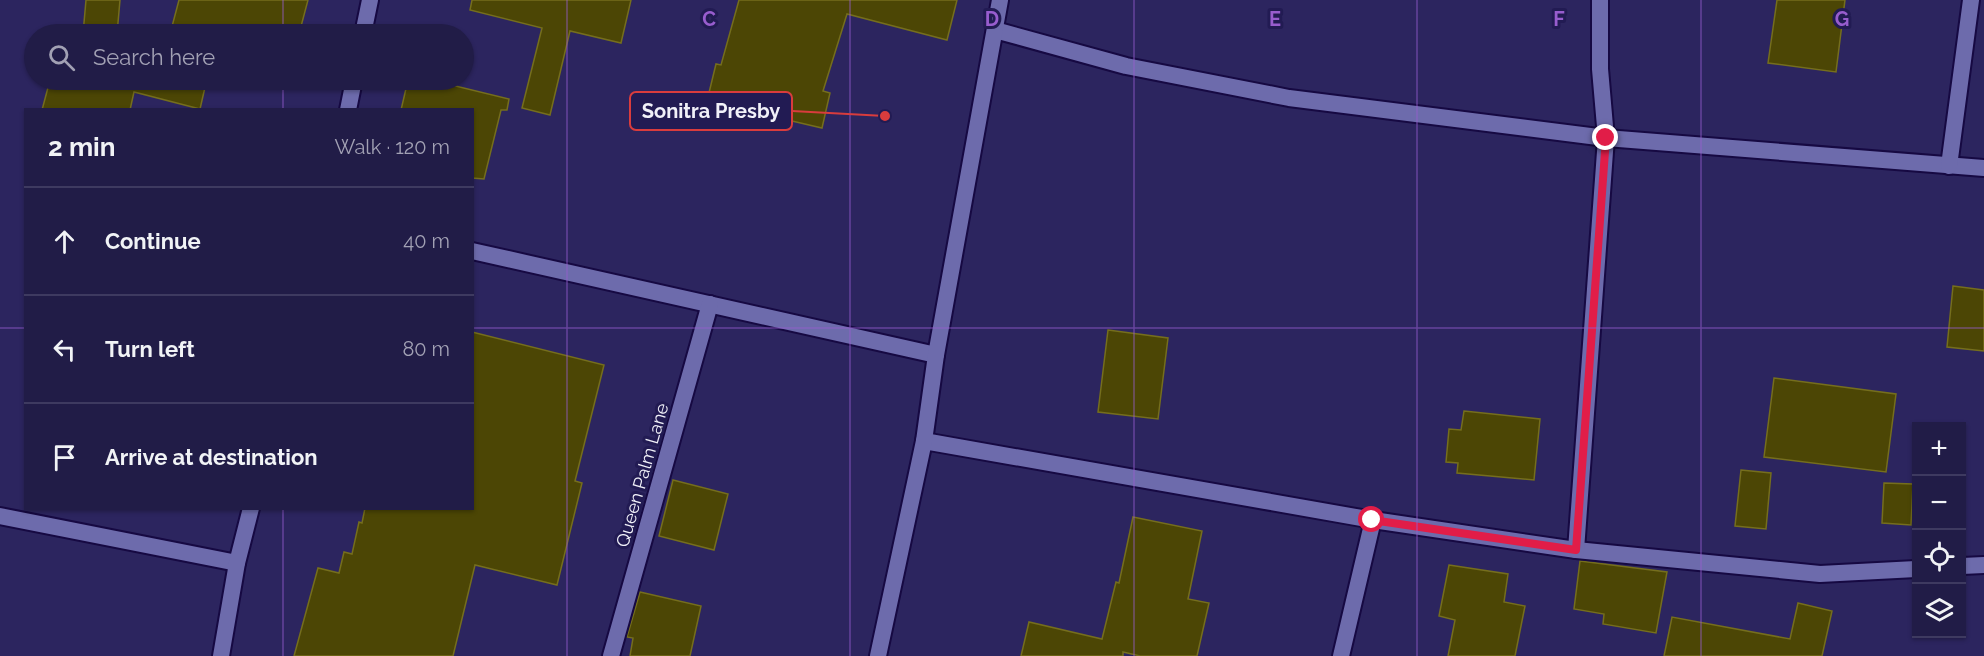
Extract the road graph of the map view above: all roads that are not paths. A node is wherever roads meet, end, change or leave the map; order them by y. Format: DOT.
graph roads {
  1 [pos="370,0"];
  2 [pos="1000,0"];
  3 [pos="1600,0"];
  4 [pos="1971,0"];
  5 [pos="365,24"];
  6 [pos="994,30"];
  7 [pos="352,90"];
  8 [pos="348,108"];
  9 [pos="1606,138"];
  10 [pos="1949,166"];
  11 [pos="1984,168"];
  12 [pos="474,251"];
  13 [pos="710,304"];
  14 [pos="936,355"];
  15 [pos="924,441"];
  16 [pos="251,510"];
  17 [pos="0,516"];
  18 [pos="1372,520"];
  19 [pos="1576,550"];
  20 [pos="237,563"];
  21 [pos="1984,565"];
  22 [pos="1966,566"];
  23 [pos="1912,569"];
  24 [pos="221,656"];
  25 [pos="611,656"];
  26 [pos="878,656"];
  27 [pos="1341,656"];
  1 -- 5 [label="street"];
  2 -- 6 [label="street"];
  3 -- 9 [label="street"];
  4 -- 10 [label="street"];
  6 -- 9 [label="street"];
  6 -- 14 [label="street"];
  7 -- 8 [label="street"];
  9 -- 10 [label="street"];
  9 -- 19 [label="street"];
  10 -- 11 [label="street"];
  12 -- 13 [label="street"];
  13 -- 14 [label="street"];
  13 -- 25 [label="street, Queen Palm Lane"];
  14 -- 15 [label="street"];
  15 -- 18 [label="street"];
  15 -- 26 [label="street"];
  16 -- 20 [label="street"];
  17 -- 20 [label="street"];
  18 -- 19 [label="street"];
  18 -- 27 [label="street"];
  19 -- 23 [label="street"];
  20 -- 24 [label="street"];
  21 -- 22 [label="street"];
}
